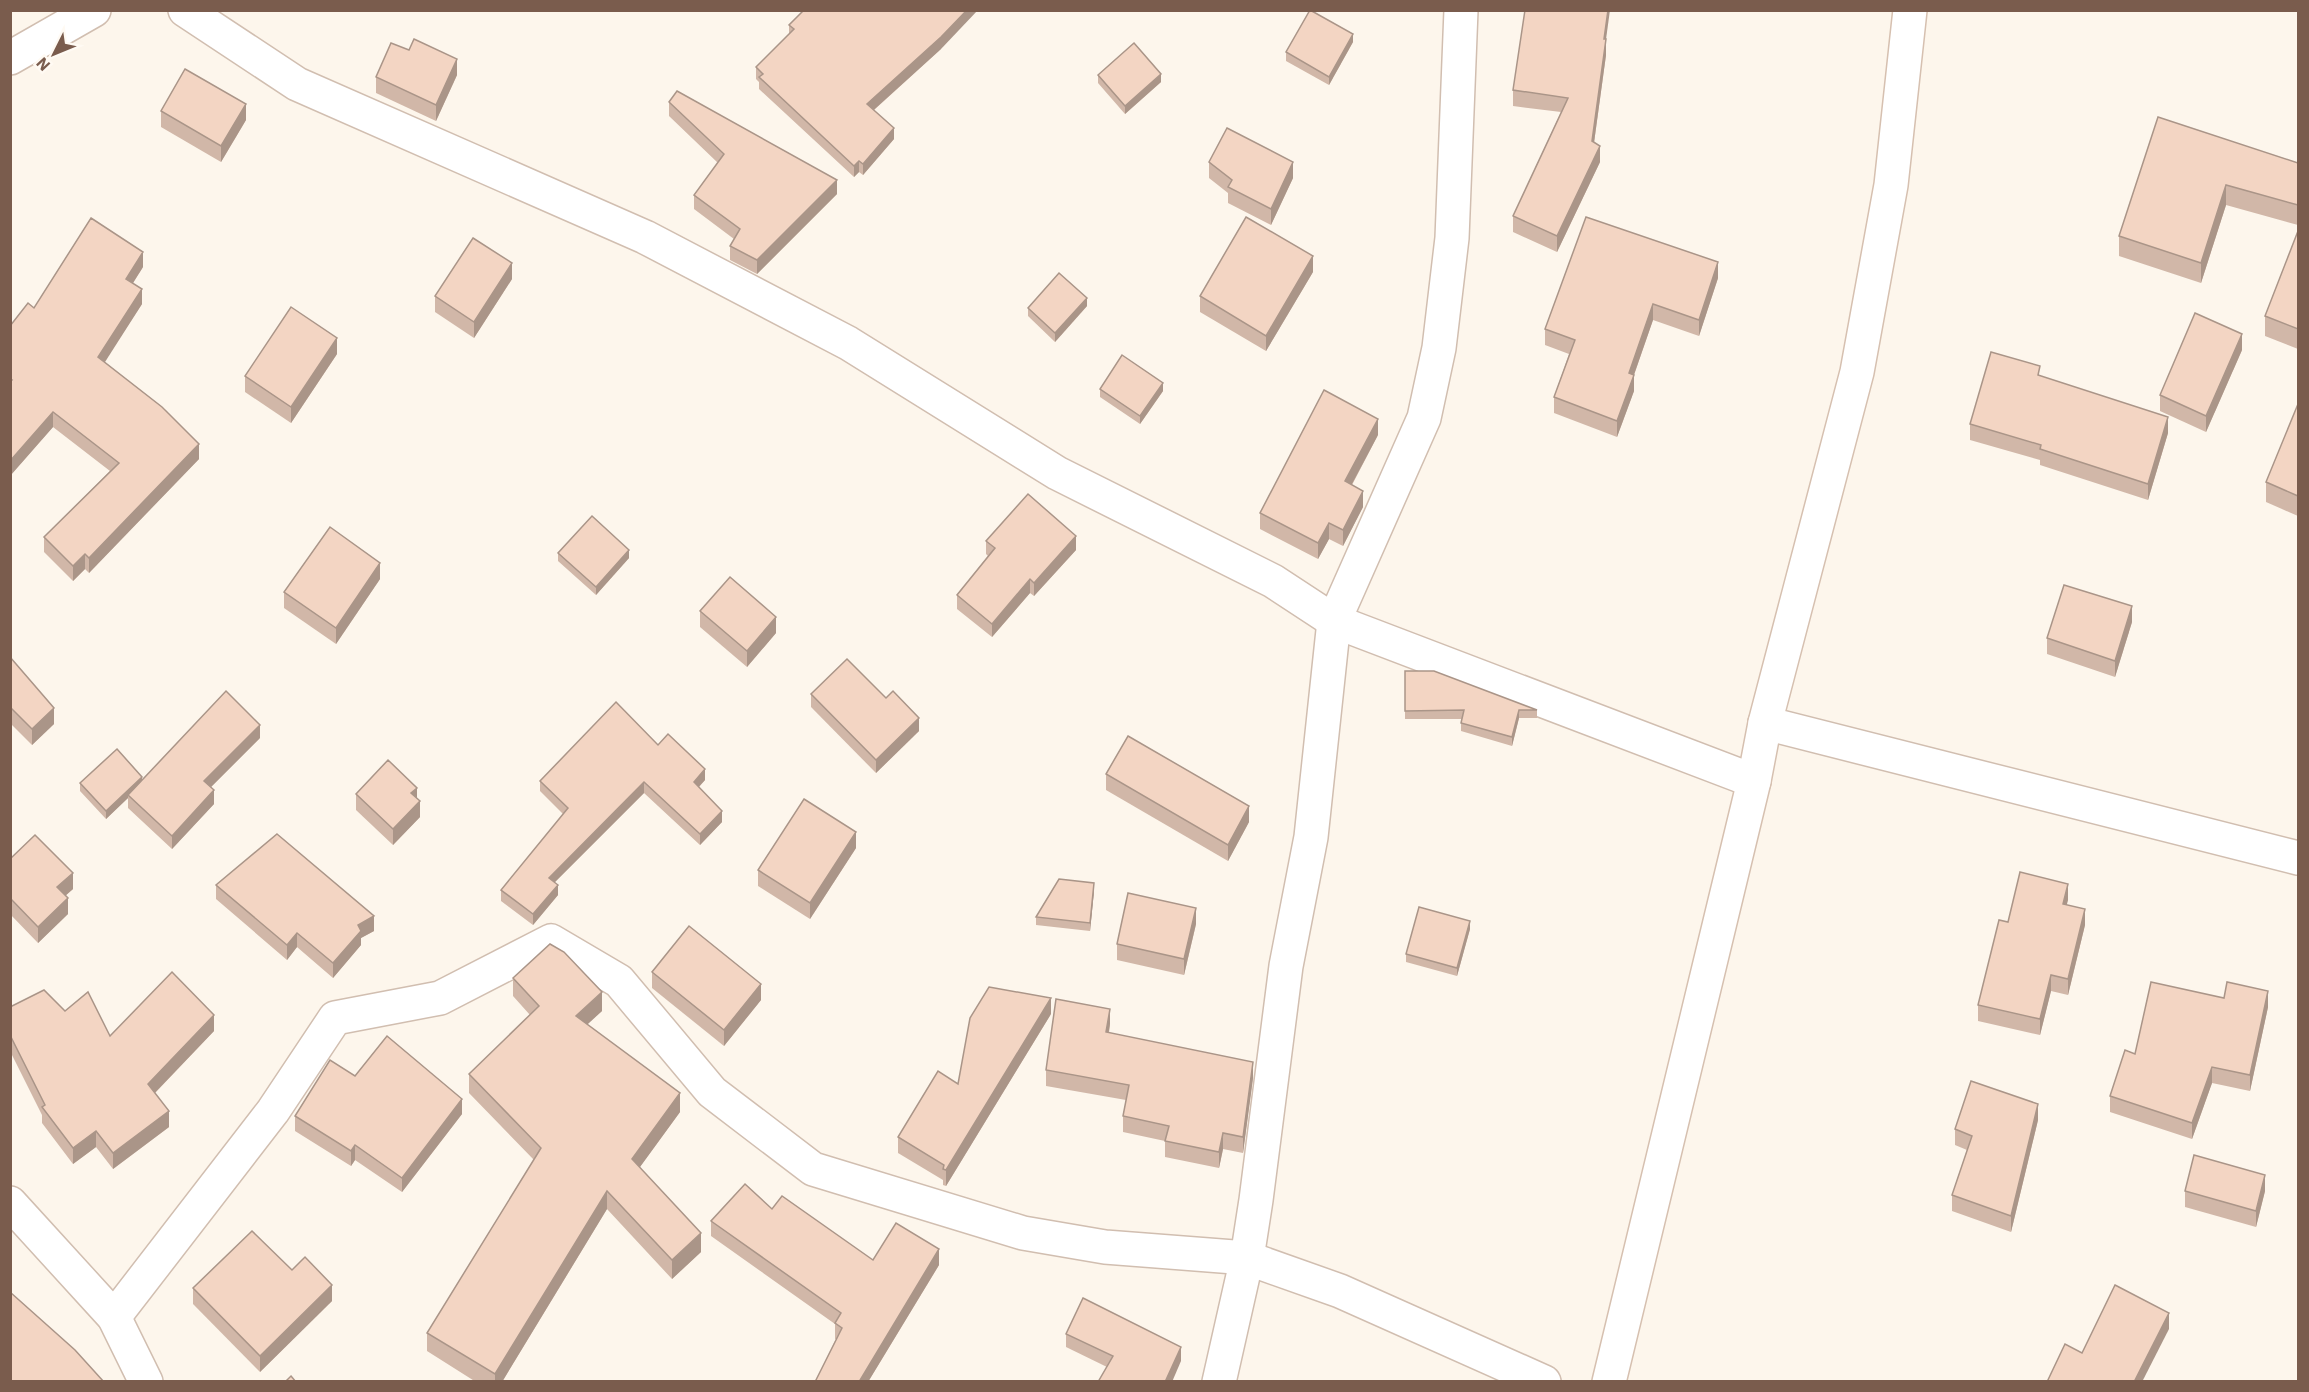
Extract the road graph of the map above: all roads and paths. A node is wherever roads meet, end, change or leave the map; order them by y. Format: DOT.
graph roads {
  1 [pos="94,10"];
  2 [pos="1461,10"];
  3 [pos="1910,10"];
  4 [pos="206,16"];
  5 [pos="10,58"];
  6 [pos="1334,621"];
  7 [pos="1765,723"];
  8 [pos="1754,781"];
  9 [pos="2298,858"];
  10 [pos="10,1203"];
  11 [pos="1247,1258"];
  12 [pos="114,1317"];
  13 [pos="146,1382"];
  14 [pos="1219,1382"];
  15 [pos="1544,1382"];
  16 [pos="1609,1382"];
  1 -- 5 [label="street"];
  2 -- 6 [label="street"];
  3 -- 7 [label="street"];
  4 -- 6 [label="street"];
  6 -- 8 [label="street"];
  6 -- 11 [label="street"];
  7 -- 8 [label="street"];
  7 -- 9 [label="street"];
  8 -- 16 [label="street"];
  10 -- 12 [label="street"];
  11 -- 12 [label="street"];
  11 -- 14 [label="street"];
  11 -- 15 [label="street"];
  12 -- 13 [label="street"];
}
